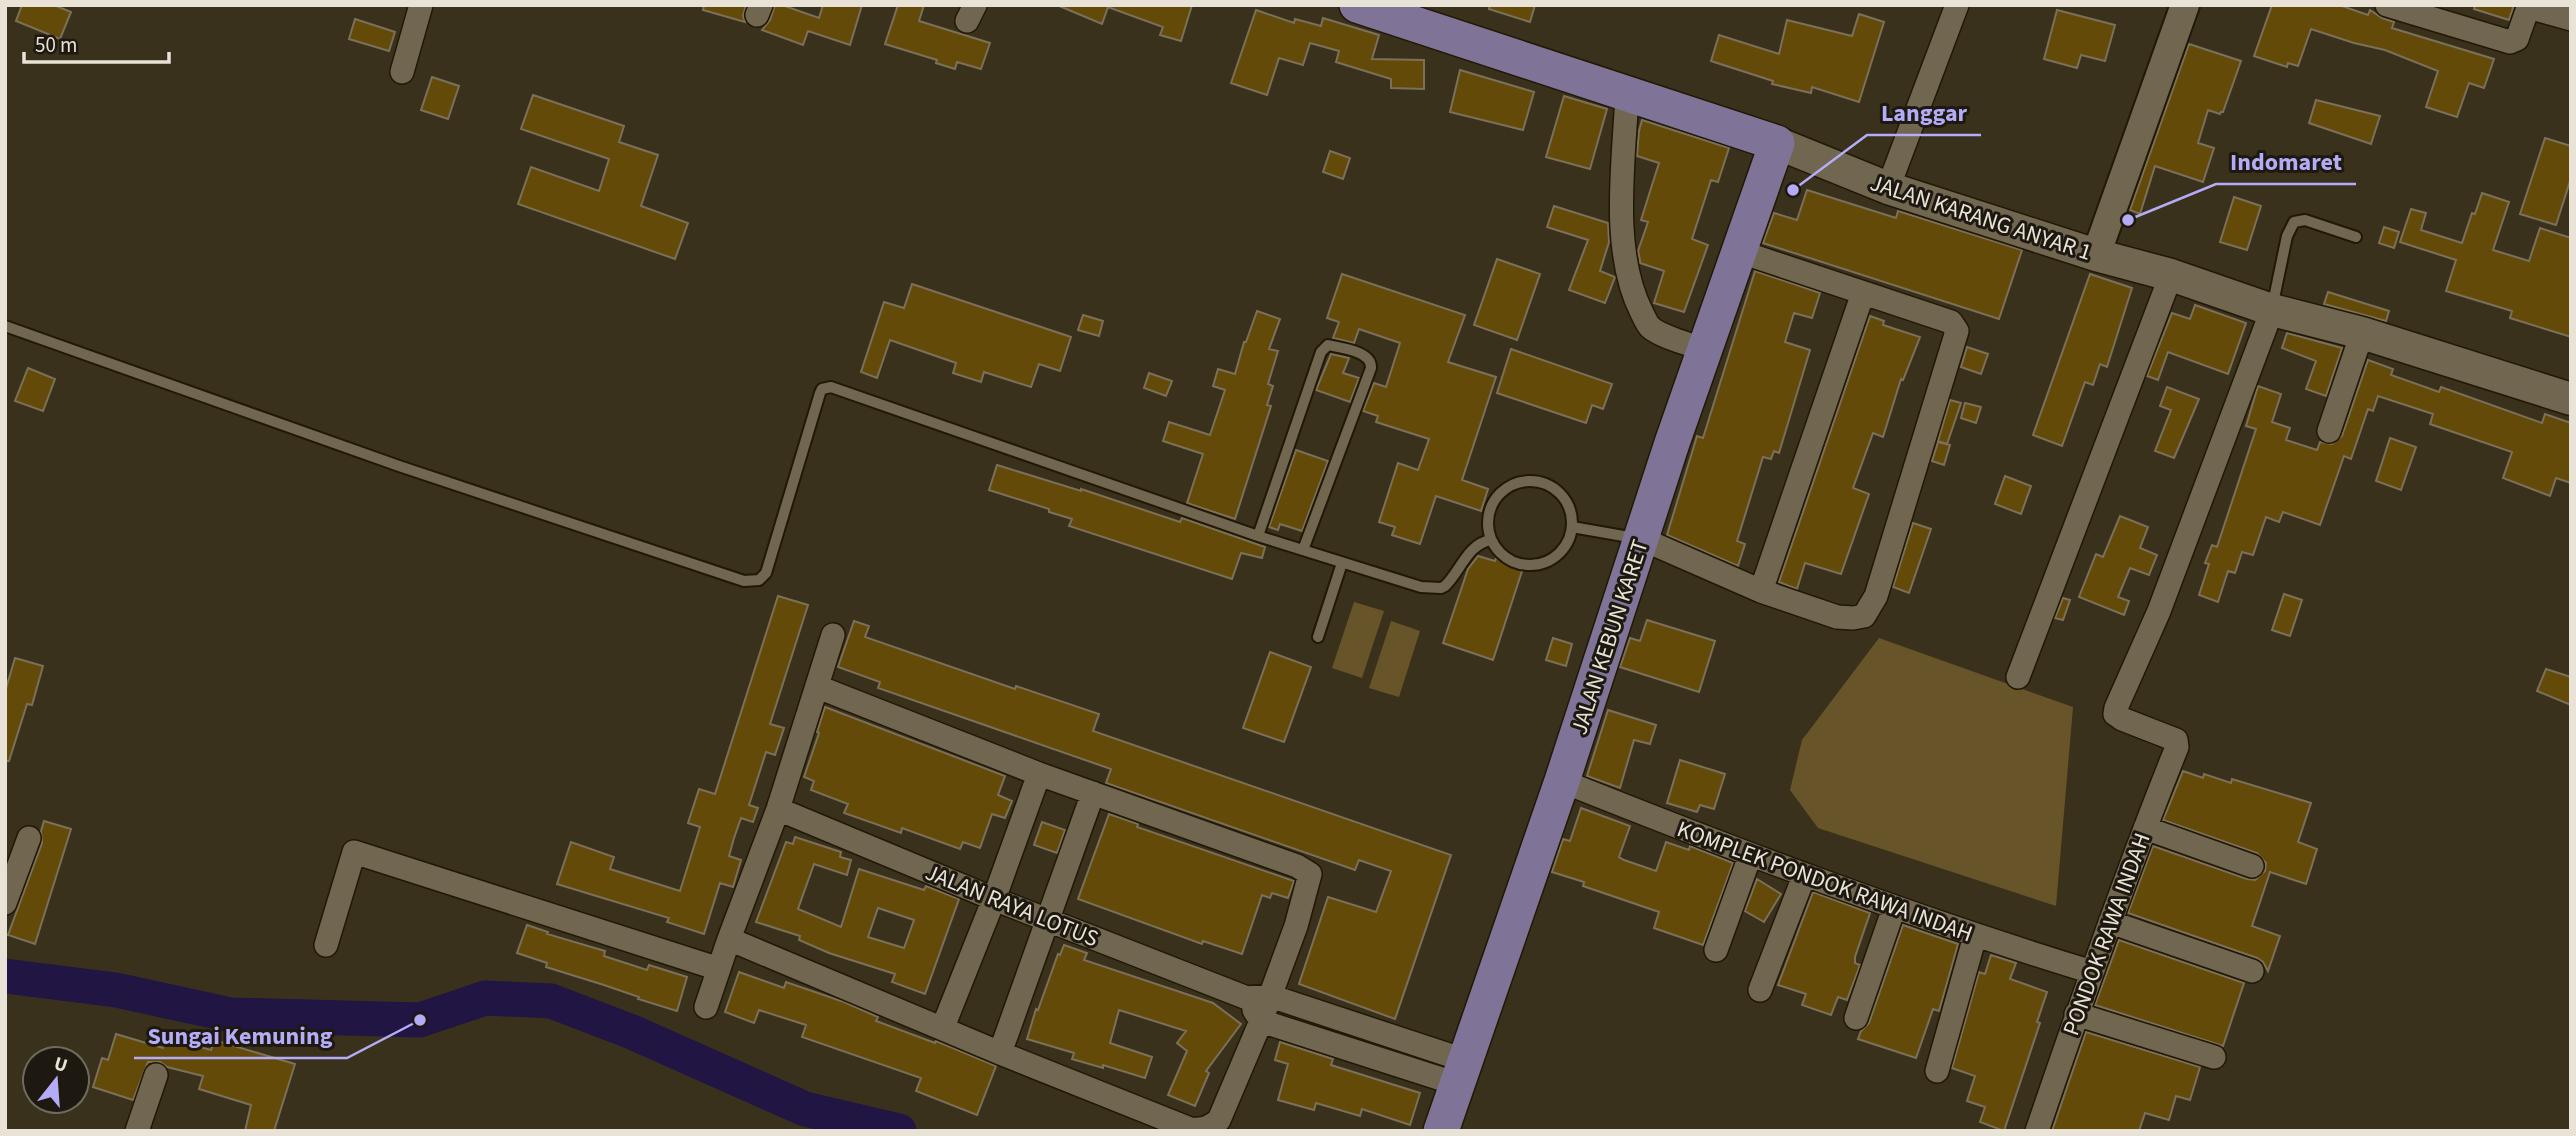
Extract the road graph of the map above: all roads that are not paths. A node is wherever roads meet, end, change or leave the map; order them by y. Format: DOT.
graph roads {
  1 [pos="421,5"];
  2 [pos="1357,5"];
  3 [pos="1957,5"];
  4 [pos="2185,5"];
  5 [pos="2387,5"];
  6 [pos="2529,6"];
  7 [pos="2571,19"];
  8 [pos="402,72"];
  9 [pos="1627,94"];
  10 [pos="1777,143"];
  11 [pos="1888,188"];
  12 [pos="2356,237"];
  13 [pos="1738,251"];
  14 [pos="2096,256"];
  15 [pos="2171,275"];
  16 [pos="1863,292"];
  17 [pos="2272,310"];
  18 [pos="5,326"];
  19 [pos="2362,333"];
  20 [pos="1705,349"];
  21 [pos="2571,399"];
  22 [pos="2329,431"];
  23 [pos="1572,527"];
  24 [pos="1258,536"];
  25 [pos="1642,539"];
  26 [pos="1491,540"];
  27 [pos="1303,550"];
  28 [pos="1342,563"];
  29 [pos="1761,591"];
  30 [pos="833,635"];
  31 [pos="1318,637"];
  32 [pos="2018,677"];
  33 [pos="818,687"];
  34 [pos="1039,774"];
  35 [pos="1562,781"];
  36 [pos="1093,793"];
  37 [pos="778,809"];
  38 [pos="2144,828"];
  39 [pos="29,838"];
  40 [pos="1750,856"];
  41 [pos="2252,866"];
  42 [pos="1804,876"];
  43 [pos="994,900"];
  44 [pos="5,903"];
  45 [pos="1894,908"];
  46 [pos="1048,921"];
  47 [pos="2110,922"];
  48 [pos="1975,936"];
  49 [pos="729,939"];
  50 [pos="326,945"];
  51 [pos="1716,950"];
  52 [pos="719,969"];
  53 [pos="2252,971"];
  54 [pos="2092,972"];
  55 [pos="1760,990"];
  56 [pos="1259,997"];
  57 [pos="706,1007"];
  58 [pos="2076,1014"];
  59 [pos="1856,1018"];
  60 [pos="1261,1021"];
  61 [pos="943,1027"];
  62 [pos="1000,1053"];
  63 [pos="2214,1057"];
  64 [pos="1937,1071"];
  65 [pos="1461,1072"];
  66 [pos="156,1075"];
  67 [pos="136,1131"];
  68 [pos="1441,1131"];
  69 [pos="2037,1131"];
  1 -- 8 [label="street"];
  2 -- 9 [label="main road, JALAN KARANG ANYAR 1"];
  3 -- 11 [label="street"];
  4 -- 14 [label="street"];
  5 -- 6 [label="street"];
  6 -- 7 [label="street"];
  9 -- 10 [label="main road, JALAN KARANG ANYAR 1"];
  9 -- 20 [label="street"];
  10 -- 11 [label="main road, JALAN KARANG ANYAR 1"];
  10 -- 13 [label="main road, JALAN KEBUN KARET"];
  11 -- 14 [label="main road, JALAN KARANG ANYAR 1"];
  12 -- 17 [label="lane"];
  13 -- 16 [label="street"];
  13 -- 20 [label="main road, JALAN KEBUN KARET"];
  14 -- 15 [label="main road, JALAN KARANG ANYAR 1"];
  15 -- 17 [label="main road, JALAN KARANG ANYAR 1"];
  15 -- 32 [label="street"];
  16 -- 29 [label="street"];
  16 -- 29 [label="street"];
  17 -- 19 [label="main road, JALAN KARANG ANYAR 1"];
  17 -- 38 [label="street, PONDOK RAWA INDAH"];
  18 -- 24 [label="lane"];
  19 -- 21 [label="main road, JALAN KARANG ANYAR 1"];
  19 -- 22 [label="street"];
  20 -- 25 [label="main road, JALAN KEBUN KARET"];
  23 -- 25 [label="lane"];
  23 -- 26 [label="lane"];
  23 -- 26 [label="lane"];
  24 -- 27 [label="lane"];
  24 -- 27 [label="lane"];
  25 -- 29 [label="street"];
  25 -- 35 [label="main road, JALAN KEBUN KARET"];
  26 -- 28 [label="lane"];
  27 -- 28 [label="lane"];
  28 -- 31 [label="lane"];
  30 -- 33 [label="street"];
  33 -- 34 [label="street"];
  33 -- 37 [label="street"];
  34 -- 36 [label="street"];
  34 -- 43 [label="street"];
  35 -- 40 [label="street, KOMPLEK PONDOK RAWA INDAH"];
  35 -- 65 [label="main road, JALAN KEBUN KARET"];
  36 -- 46 [label="street"];
  36 -- 56 [label="street"];
  37 -- 43 [label="street, JALAN RAYA LOTUS"];
  37 -- 49 [label="street"];
  38 -- 41 [label="street"];
  38 -- 47 [label="street, PONDOK RAWA INDAH"];
  39 -- 44 [label="street"];
  40 -- 42 [label="street, KOMPLEK PONDOK RAWA INDAH"];
  40 -- 51 [label="street"];
  42 -- 45 [label="street, KOMPLEK PONDOK RAWA INDAH"];
  42 -- 55 [label="street"];
  43 -- 46 [label="street, JALAN RAYA LOTUS"];
  43 -- 61 [label="street"];
  45 -- 48 [label="street, KOMPLEK PONDOK RAWA INDAH"];
  45 -- 59 [label="street"];
  46 -- 56 [label="street, JALAN RAYA LOTUS"];
  46 -- 62 [label="street"];
  47 -- 53 [label="street"];
  47 -- 54 [label="street, PONDOK RAWA INDAH"];
  48 -- 54 [label="street, KOMPLEK PONDOK RAWA INDAH"];
  48 -- 64 [label="street"];
  49 -- 52 [label="street"];
  49 -- 61 [label="street"];
  50 -- 52 [label="street"];
  52 -- 57 [label="street"];
  54 -- 58 [label="street, PONDOK RAWA INDAH"];
  56 -- 60 [label="street"];
  56 -- 65 [label="street, JALAN RAYA LOTUS"];
  58 -- 63 [label="street"];
  58 -- 69 [label="street, PONDOK RAWA INDAH"];
  60 -- 62 [label="street"];
  60 -- 65 [label="street"];
  61 -- 62 [label="street"];
  65 -- 68 [label="main road, JALAN KEBUN KARET"];
  66 -- 67 [label="street"];
}
